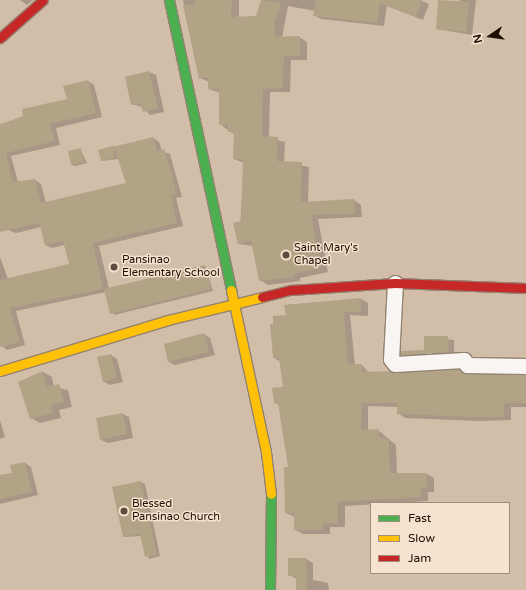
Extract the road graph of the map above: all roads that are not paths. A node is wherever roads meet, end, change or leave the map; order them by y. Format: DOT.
graph roads {
  1 [pos="43,0"];
  2 [pos="169,0"];
  3 [pos="0,38"];
  4 [pos="394,283"];
  5 [pos="526,288"];
  6 [pos="234,304"];
  7 [pos="526,366"];
  8 [pos="0,371"];
  9 [pos="270,590"];
  1 -- 3 [label="street"];
  2 -- 6 [label="street"];
  4 -- 5 [label="street"];
  4 -- 6 [label="street"];
  4 -- 7 [label="street"];
  6 -- 8 [label="street"];
  6 -- 9 [label="street"];
}
